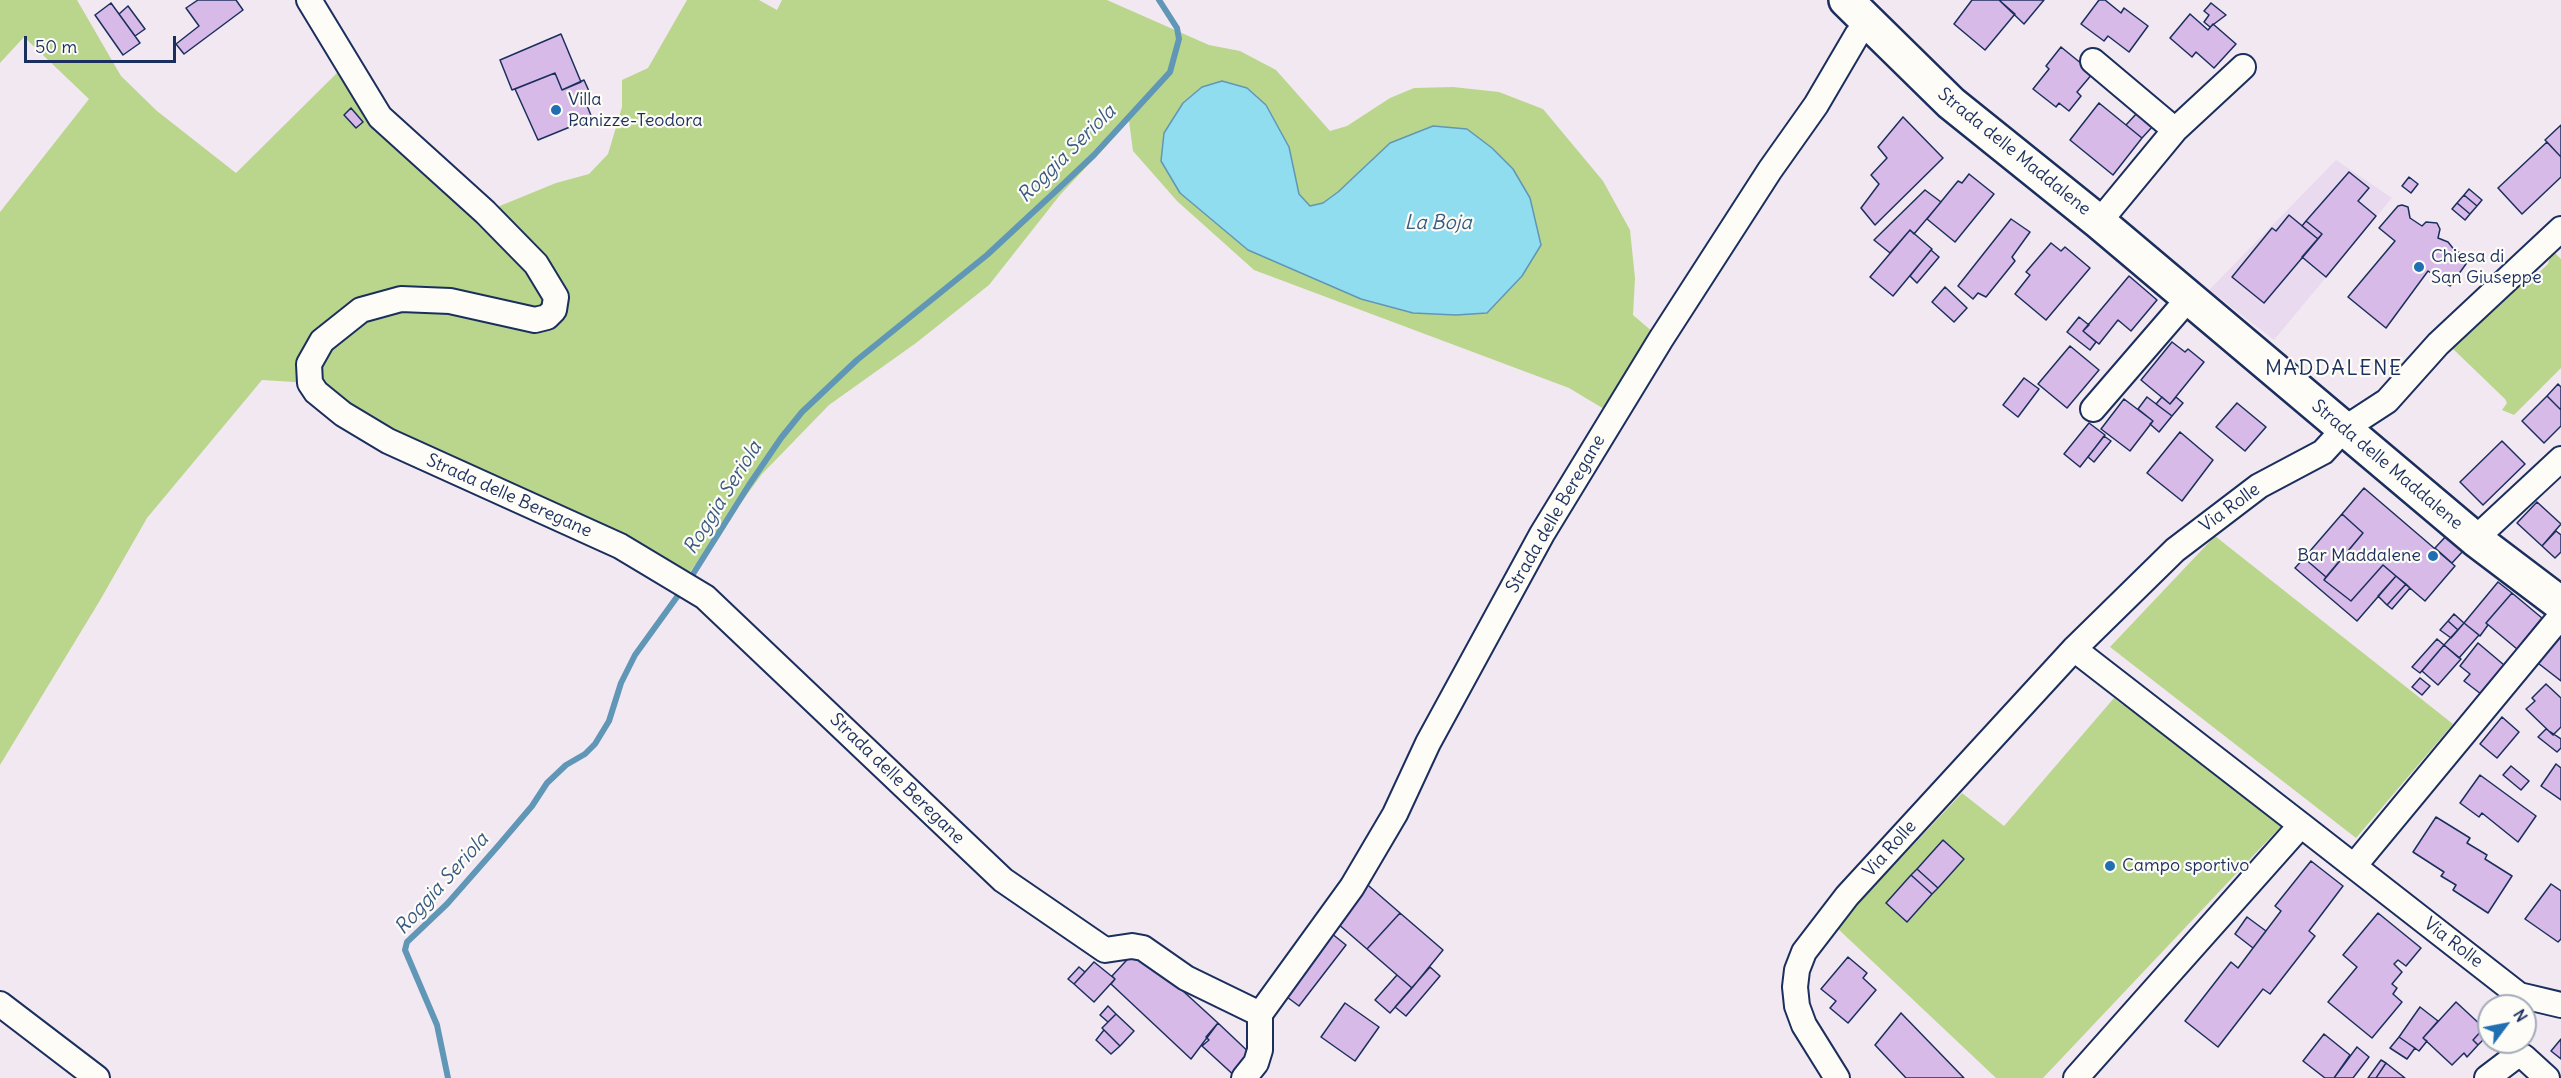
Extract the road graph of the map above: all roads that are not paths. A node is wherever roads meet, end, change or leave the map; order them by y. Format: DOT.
graph roads {
  1 [pos="309,0"];
  2 [pos="1845,0"];
  3 [pos="1869,23"];
  4 [pos="2093,61"];
  5 [pos="2242,67"];
  6 [pos="2175,130"];
  7 [pos="2099,222"];
  8 [pos="2561,229"];
  9 [pos="2188,299"];
  10 [pos="2093,409"];
  11 [pos="2344,429"];
  12 [pos="2561,459"];
  13 [pos="2475,540"];
  14 [pos="2561,604"];
  15 [pos="2561,616"];
  16 [pos="2074,649"];
  17 [pos="2301,825"];
  18 [pos="2354,866"];
  19 [pos="0,1004"];
  20 [pos="2561,1005"];
  21 [pos="1260,1014"];
  22 [pos="97,1078"];
  23 [pos="1244,1078"];
  24 [pos="1837,1078"];
  25 [pos="2076,1078"];
  26 [pos="2487,1078"];
  27 [pos="2547,1078"];
  1 -- 21 [label="street, Strada delle Beregane"];
  2 -- 3 [label="street, Strada delle Maddalene"];
  3 -- 7 [label="street, Strada delle Maddalene"];
  3 -- 21 [label="street, Strada delle Beregane"];
  4 -- 6 [label="street"];
  5 -- 6 [label="street"];
  6 -- 7 [label="street"];
  7 -- 9 [label="street, Strada delle Maddalene"];
  8 -- 11 [label="street, Via Rolle"];
  9 -- 10 [label="street"];
  9 -- 11 [label="street, Strada delle Maddalene"];
  11 -- 13 [label="street, Strada delle Maddalene"];
  11 -- 16 [label="street, Via Rolle"];
  12 -- 13 [label="street"];
  13 -- 14 [label="street, Strada delle Maddalene"];
  15 -- 18 [label="street"];
  16 -- 17 [label="street, Via Rolle"];
  16 -- 24 [label="street, Via Rolle"];
  17 -- 18 [label="street, Via Rolle"];
  17 -- 25 [label="street"];
  18 -- 20 [label="street, Via Rolle"];
  19 -- 22 [label="street"];
  21 -- 23 [label="street"];
  26 -- 27 [label="street"];
}
